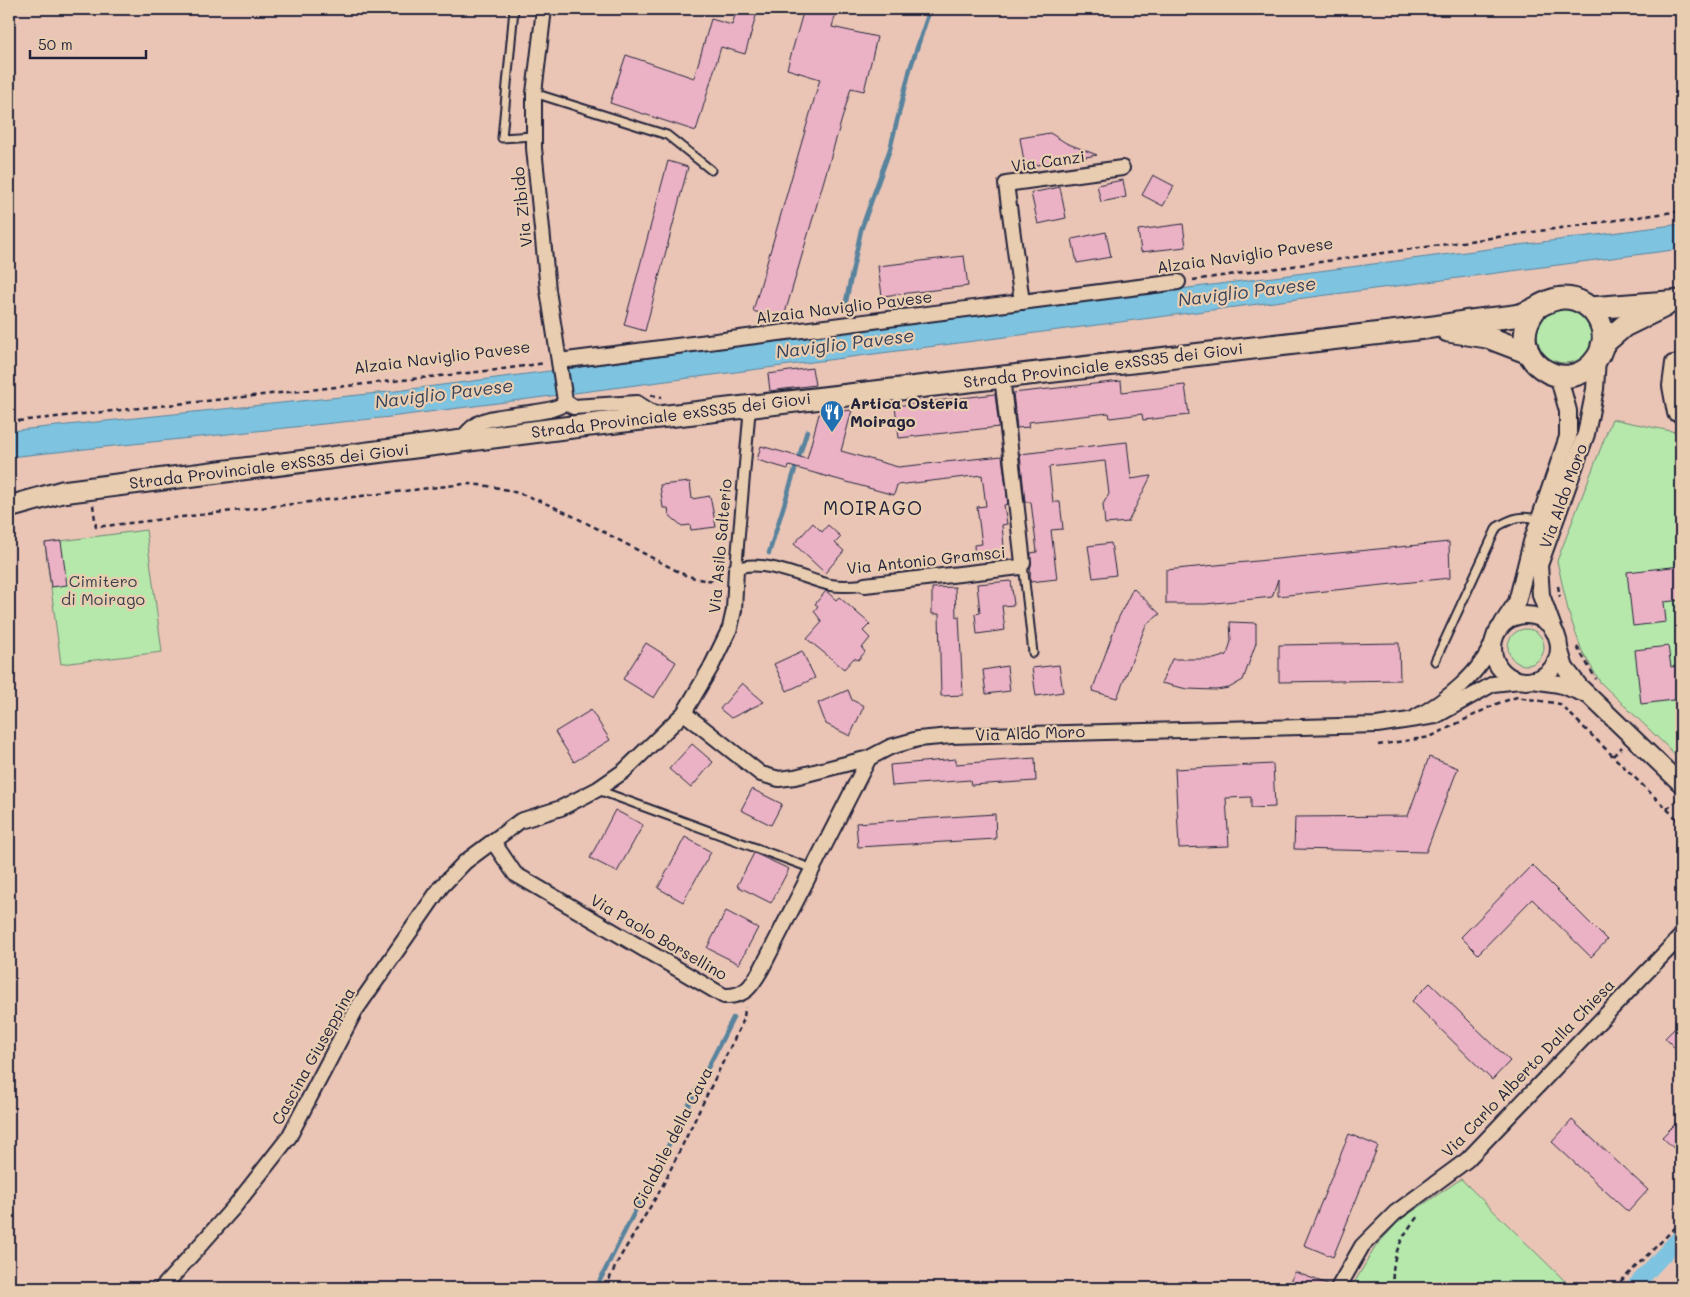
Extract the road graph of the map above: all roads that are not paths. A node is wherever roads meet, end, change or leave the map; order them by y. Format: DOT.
graph roads {
  1 [pos="514,9"];
  2 [pos="544,9"];
  3 [pos="534,93"];
  4 [pos="533,136"];
  5 [pos="1122,168"];
  6 [pos="711,170"];
  7 [pos="1178,282"];
  8 [pos="1678,301"];
  9 [pos="1022,302"];
  10 [pos="1590,308"];
  11 [pos="1535,310"];
  12 [pos="1425,328"];
  13 [pos="1600,352"];
  14 [pos="1529,353"];
  15 [pos="559,361"];
  16 [pos="1681,362"];
  17 [pos="1002,376"];
  18 [pos="1558,376"];
  19 [pos="565,402"];
  20 [pos="750,406"];
  21 [pos="661,408"];
  22 [pos="1681,414"];
  23 [pos="458,442"];
  24 [pos="9,507"];
  25 [pos="1540,520"];
  26 [pos="1023,563"];
  27 [pos="736,569"];
  28 [pos="865,584"];
  29 [pos="1681,614"];
  30 [pos="1504,623"];
  31 [pos="1681,624"];
  32 [pos="1562,640"];
  33 [pos="1493,641"];
  34 [pos="1033,653"];
  35 [pos="1435,661"];
  36 [pos="1527,680"];
  37 [pos="1587,695"];
  38 [pos="684,713"];
  39 [pos="1403,722"];
  40 [pos="869,758"];
  41 [pos="1680,779"];
  42 [pos="598,790"];
  43 [pos="494,843"];
  44 [pos="814,869"];
  45 [pos="1681,936"];
  46 [pos="162,1288"];
  47 [pos="1338,1288"];
  1 -- 4 [label="lane"];
  2 -- 3 [label="street, Via Zibido"];
  3 -- 4 [label="street, Via Zibido"];
  3 -- 6 [label="lane"];
  4 -- 15 [label="street, Via Zibido"];
  5 -- 9 [label="street, Via Canzi"];
  7 -- 9 [label="street, Alzaia Naviglio Pavese"];
  8 -- 10 [label="main road"];
  8 -- 13 [label="main road"];
  9 -- 15 [label="street, Alzaia Naviglio Pavese"];
  10 -- 11 [label="main road"];
  10 -- 13 [label="main road"];
  11 -- 12 [label="main road"];
  11 -- 14 [label="main road"];
  12 -- 14 [label="main road"];
  12 -- 17 [label="main road, Strada Provinciale exSS35 dei Giovi"];
  13 -- 18 [label="main road"];
  13 -- 32 [label="street, Via Aldo Moro"];
  14 -- 18 [label="main road"];
  15 -- 19 [label="street, Via Zibido"];
  16 -- 22 [label="street"];
  17 -- 20 [label="main road, Strada Provinciale exSS35 dei Giovi"];
  17 -- 26 [label="street, Via Antonio Gramsci"];
  18 -- 25 [label="street, Via Aldo Moro"];
  19 -- 21 [label="street"];
  19 -- 23 [label="street"];
  20 -- 21 [label="main road, Strada Provinciale exSS35 dei Giovi"];
  20 -- 27 [label="street, Via Asilo Salterio"];
  21 -- 23 [label="main road, Strada Provinciale exSS35 dei Giovi"];
  23 -- 24 [label="main road, Strada Provinciale exSS35 dei Giovi"];
  25 -- 30 [label="street, Via Aldo Moro"];
  25 -- 35 [label="lane"];
  26 -- 28 [label="street, Via Antonio Gramsci"];
  26 -- 34 [label="lane"];
  27 -- 28 [label="street, Via Antonio Gramsci"];
  27 -- 38 [label="street, Via Asilo Salterio"];
  29 -- 31 [label="lane"];
  30 -- 32 [label="street"];
  30 -- 33 [label="street"];
  32 -- 36 [label="street"];
  32 -- 37 [label="street, Via Aldo Moro"];
  33 -- 36 [label="street"];
  33 -- 39 [label="street, Via Aldo Moro"];
  36 -- 37 [label="street"];
  36 -- 39 [label="street, Via Aldo Moro"];
  37 -- 41 [label="street, Via Aldo Moro"];
  38 -- 40 [label="street, Via Aldo Moro"];
  38 -- 42 [label="street, Via Asilo Salterio"];
  39 -- 40 [label="street, Via Aldo Moro"];
  40 -- 44 [label="street"];
  42 -- 43 [label="street, Via Asilo Salterio"];
  42 -- 44 [label="lane"];
  43 -- 44 [label="street, Via Paolo Borsellino"];
  43 -- 46 [label="street, Cascina Giuseppina"];
  45 -- 47 [label="street, Via Carlo Alberto Dalla Chiesa"];
}
